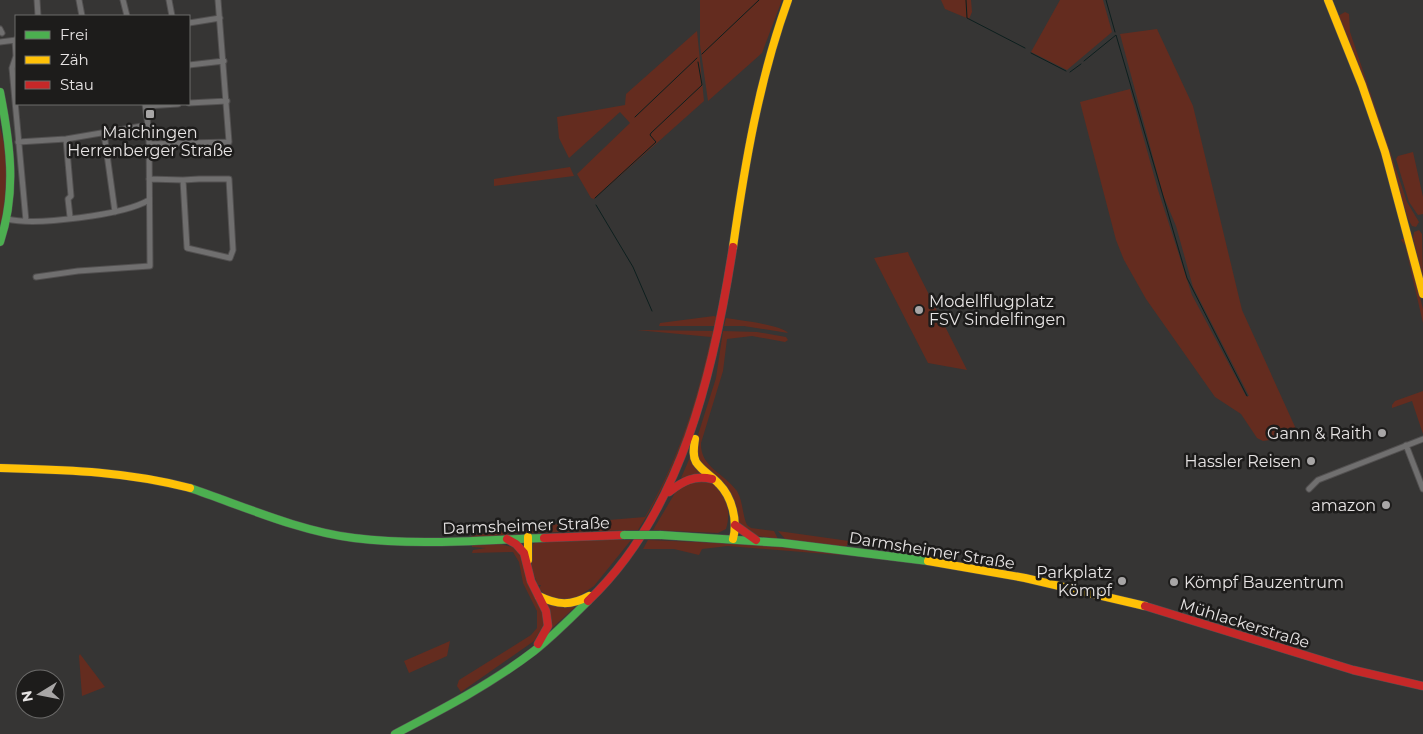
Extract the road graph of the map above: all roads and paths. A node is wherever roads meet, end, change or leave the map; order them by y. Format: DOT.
graph roads {
  1 [pos="37,0"];
  2 [pos="79,0"];
  3 [pos="123,0"];
  4 [pos="169,0"];
  5 [pos="218,0"];
  6 [pos="788,0"];
  7 [pos="1328,0"];
  8 [pos="38,15"];
  9 [pos="82,15"];
  10 [pos="127,15"];
  11 [pos="172,15"];
  12 [pos="220,18"];
  13 [pos="190,23"];
  14 [pos="15,40"];
  15 [pos="0,42"];
  16 [pos="15,59"];
  17 [pos="224,61"];
  18 [pos="190,65"];
  19 [pos="0,92"];
  20 [pos="15,96"];
  21 [pos="227,101"];
  22 [pos="190,103"];
  23 [pos="16,105"];
  24 [pos="146,105"];
  25 [pos="148,125"];
  26 [pos="104,133"];
  27 [pos="66,138"];
  28 [pos="18,142"];
  29 [pos="149,144"];
  30 [pos="149,180"];
  31 [pos="183,180"];
  32 [pos="149,200"];
  33 [pos="115,212"];
  34 [pos="70,217"];
  35 [pos="7,219"];
  36 [pos="26,221"];
  37 [pos="0,242"];
  38 [pos="36,278"];
  39 [pos="1423,294"];
  40 [pos="697,421"];
  41 [pos="1423,439"];
  42 [pos="1406,445"];
  43 [pos="0,468"];
  44 [pos="713,479"];
  45 [pos="1309,489"];
  46 [pos="1423,489"];
  47 [pos="666,495"];
  48 [pos="733,516"];
  49 [pos="735,525"];
  50 [pos="526,537"];
  51 [pos="730,538"];
  52 [pos="507,539"];
  53 [pos="756,540"];
  54 [pos="524,552"];
  55 [pos="527,564"];
  56 [pos="1058,585"];
  57 [pos="598,592"];
  58 [pos="539,596"];
  59 [pos="533,651"];
  60 [pos="1423,686"];
  61 [pos="394,734"];
  1 -- 8 [label="street"];
  2 -- 9 [label="street"];
  3 -- 10 [label="street"];
  4 -- 11 [label="street"];
  5 -- 12 [label="street"];
  6 -- 40 [label="main road"];
  7 -- 39 [label="main road"];
  12 -- 13 [label="street"];
  12 -- 17 [label="street"];
  14 -- 15 [label="street"];
  16 -- 20 [label="street"];
  17 -- 18 [label="street"];
  17 -- 21 [label="street"];
  19 -- 35 [label="main road"];
  21 -- 22 [label="street"];
  21 -- 29 [label="street"];
  23 -- 28 [label="street"];
  24 -- 25 [label="street"];
  25 -- 26 [label="street"];
  25 -- 29 [label="street"];
  26 -- 27 [label="street"];
  26 -- 33 [label="street"];
  27 -- 28 [label="street"];
  27 -- 34 [label="street"];
  28 -- 36 [label="street"];
  29 -- 30 [label="street"];
  30 -- 31 [label="street"];
  30 -- 32 [label="street"];
  31 -- 31 [label="street"];
  32 -- 33 [label="street"];
  32 -- 38 [label="street"];
  33 -- 34 [label="street"];
  34 -- 36 [label="street"];
  35 -- 36 [label="street"];
  35 -- 37 [label="main road"];
  40 -- 44 [label="main road"];
  40 -- 47 [label="main road"];
  41 -- 42 [label="street"];
  42 -- 45 [label="street"];
  42 -- 46 [label="street"];
  43 -- 52 [label="main road, Darmsheimer Straße"];
  44 -- 47 [label="main road"];
  44 -- 48 [label="main road"];
  47 -- 57 [label="main road"];
  48 -- 49 [label="main road"];
  48 -- 51 [label="main road"];
  49 -- 51 [label="main road"];
  49 -- 53 [label="main road"];
  50 -- 51 [label="main road, Darmsheimer Straße, bridge"];
  50 -- 52 [label="main road, Darmsheimer Straße"];
  50 -- 54 [label="main road"];
  50 -- 55 [label="main road"];
  51 -- 53 [label="main road, Darmsheimer Straße"];
  52 -- 54 [label="main road"];
  53 -- 56 [label="main road, Darmsheimer Straße"];
  54 -- 55 [label="main road"];
  55 -- 58 [label="main road"];
  56 -- 60 [label="main road, Mühlackerstraße"];
  57 -- 58 [label="main road"];
  57 -- 59 [label="main road"];
  58 -- 59 [label="main road"];
  59 -- 61 [label="main road"];
}
